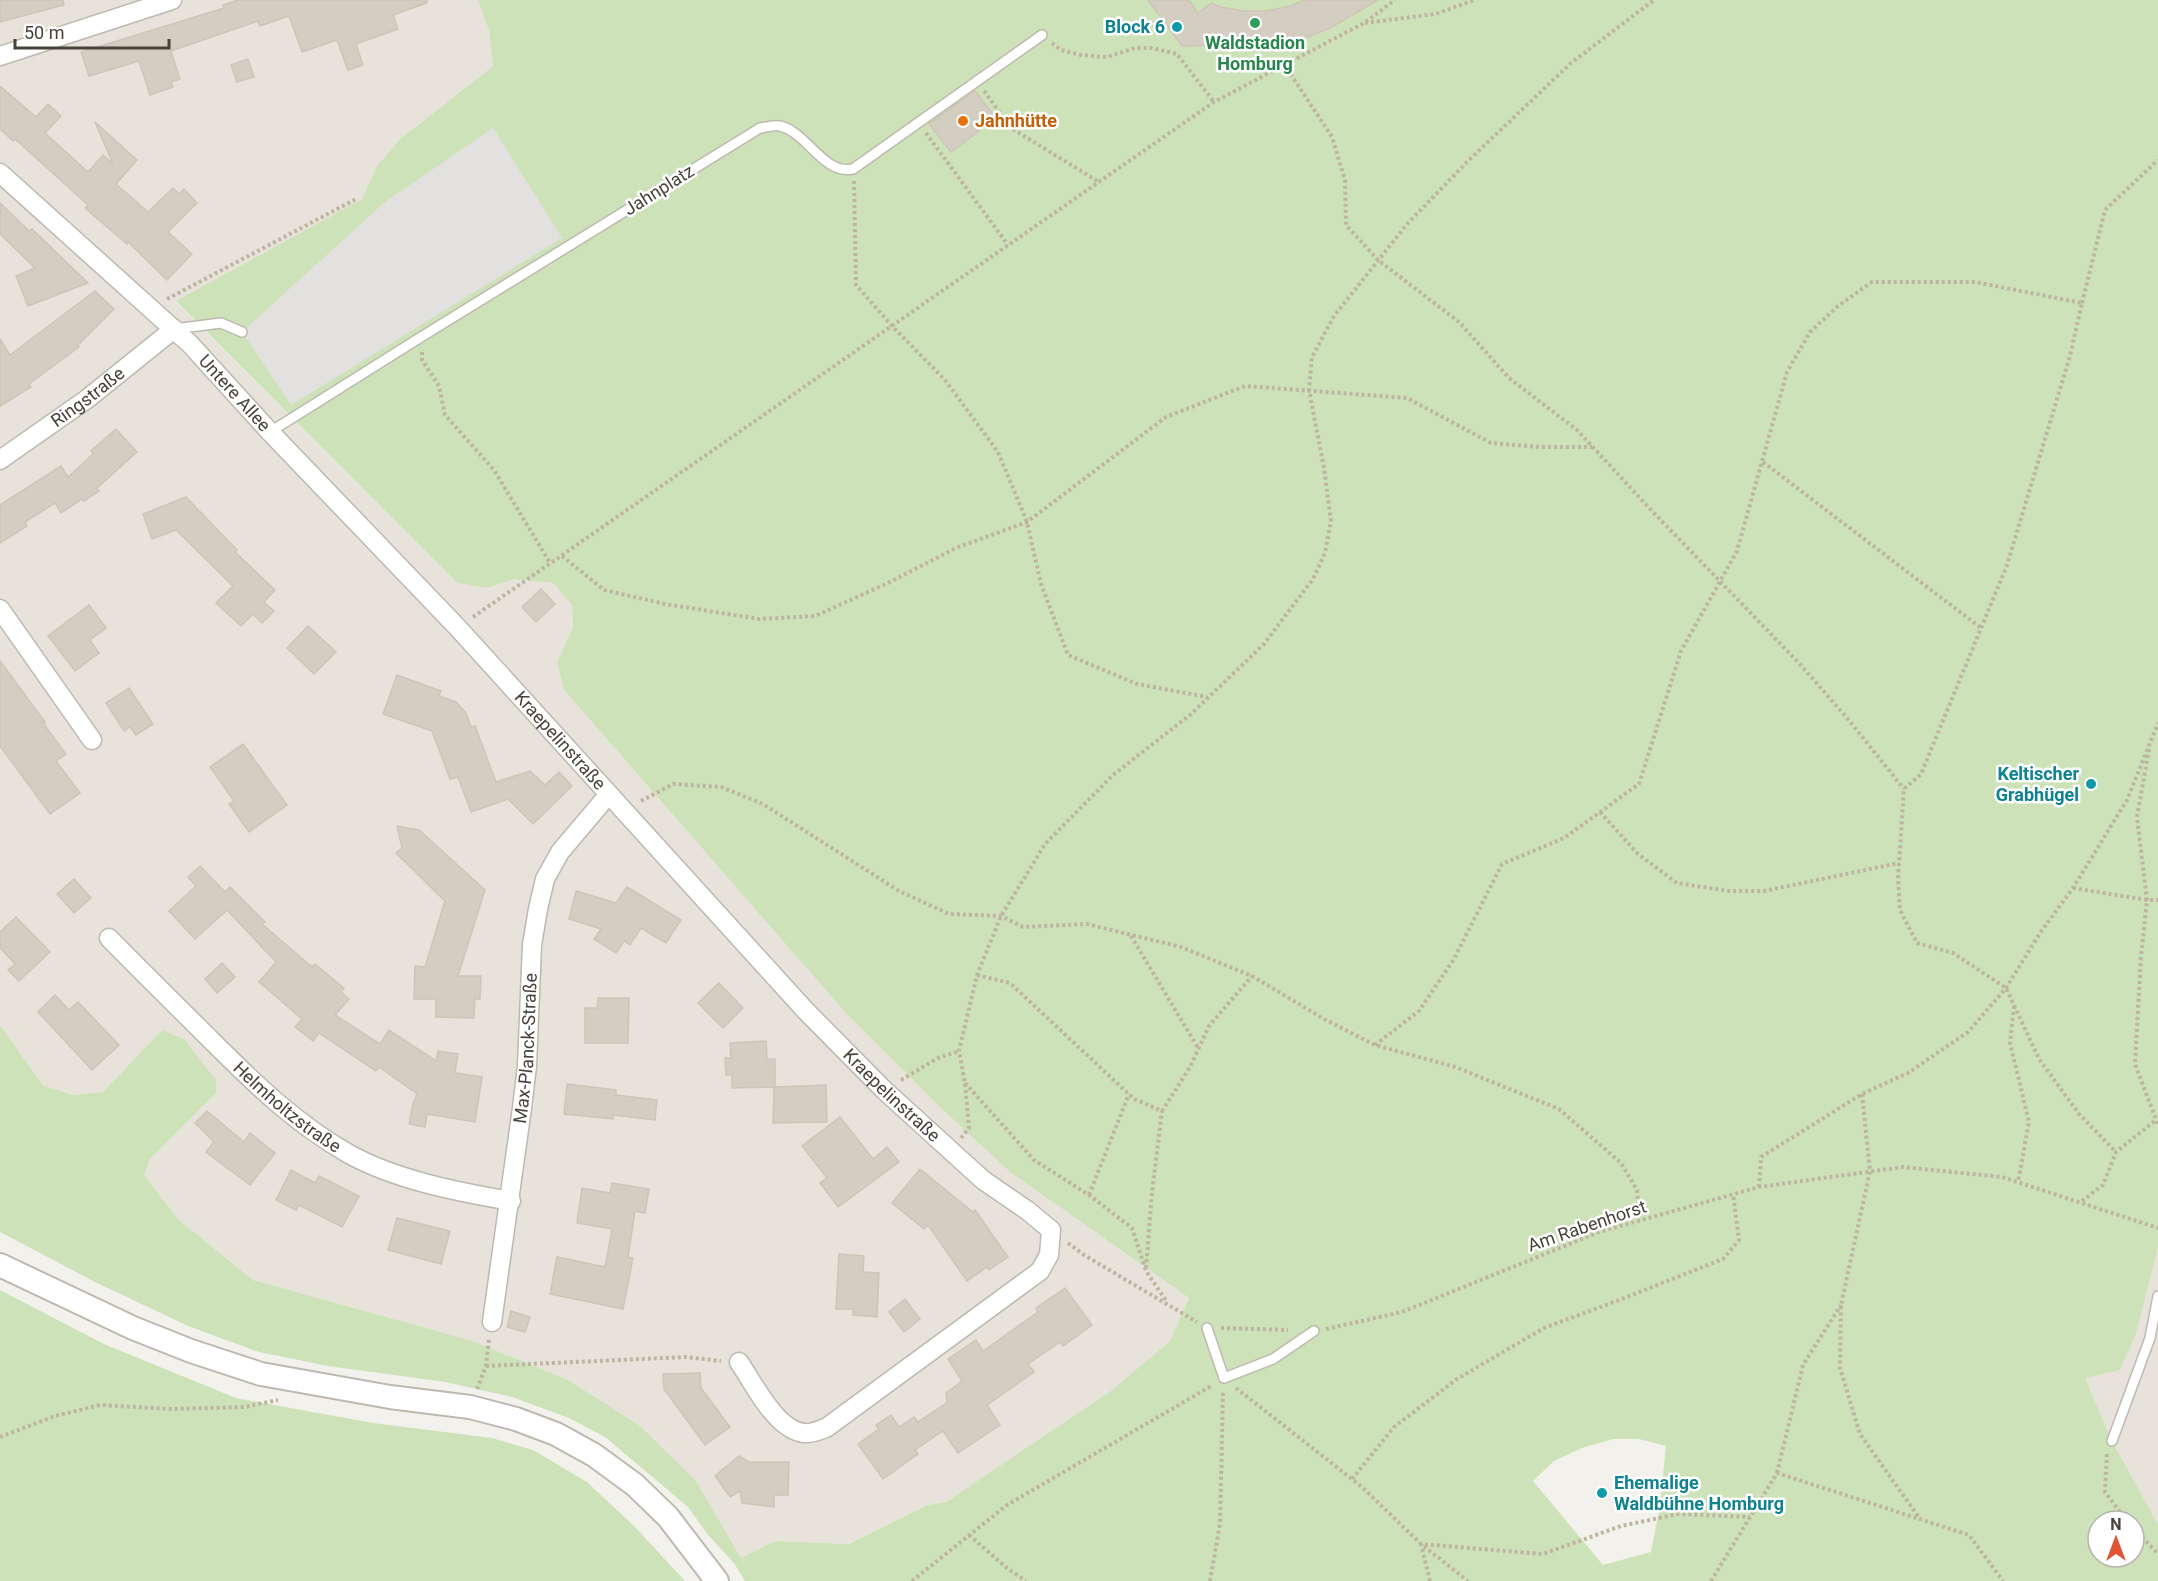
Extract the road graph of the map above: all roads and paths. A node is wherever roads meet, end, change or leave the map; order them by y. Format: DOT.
graph roads {
  1 [pos="172,0"];
  2 [pos="1395,0"];
  3 [pos="1475,0"];
  4 [pos="1654,0"];
  5 [pos="1364,23"];
  6 [pos="1042,35"];
  7 [pos="0,56"];
  8 [pos="1284,64"];
  9 [pos="977,81"];
  10 [pos="1214,102"];
  11 [pos="918,123"];
  12 [pos="2158,160"];
  13 [pos="853,169"];
  14 [pos="0,173"];
  15 [pos="1099,182"];
  16 [pos="358,198"];
  17 [pos="1008,246"];
  18 [pos="1378,260"];
  19 [pos="2082,303"];
  20 [pos="151,307"];
  21 [pos="892,326"];
  22 [pos="174,329"];
  23 [pos="242,332"];
  24 [pos="421,337"];
  25 [pos="1309,390"];
  26 [pos="270,432"];
  27 [pos="1592,447"];
  28 [pos="0,460"];
  29 [pos="1763,462"];
  30 [pos="1027,522"];
  31 [pos="562,556"];
  32 [pos="550,563"];
  33 [pos="1720,581"];
  34 [pos="0,609"];
  35 [pos="458,628"];
  36 [pos="1982,628"];
  37 [pos="1208,698"];
  38 [pos="2158,723"];
  39 [pos="2150,739"];
  40 [pos="92,740"];
  41 [pos="1904,789"];
  42 [pos="609,794"];
  43 [pos="624,811"];
  44 [pos="1600,812"];
  45 [pos="1899,863"];
  46 [pos="2073,888"];
  47 [pos="2147,900"];
  48 [pos="2158,900"];
  49 [pos="1001,916"];
  50 [pos="1131,935"];
  51 [pos="109,938"];
  52 [pos="977,975"];
  53 [pos="1252,976"];
  54 [pos="2006,988"];
  55 [pos="2014,1005"];
  56 [pos="1375,1045"];
  57 [pos="1198,1048"];
  58 [pos="959,1051"];
  59 [pos="965,1083"];
  60 [pos="884,1090"];
  61 [pos="1129,1094"];
  62 [pos="1862,1094"];
  63 [pos="1162,1110"];
  64 [pos="2157,1123"];
  65 [pos="951,1152"];
  66 [pos="2116,1152"];
  67 [pos="1870,1172"];
  68 [pos="2018,1182"];
  69 [pos="1759,1186"];
  70 [pos="1733,1194"];
  71 [pos="1089,1195"];
  72 [pos="511,1201"];
  73 [pos="2081,1202"];
  74 [pos="1640,1221"];
  75 [pos="2158,1228"];
  76 [pos="1051,1230"];
  77 [pos="0,1265"];
  78 [pos="1146,1271"];
  79 [pos="2158,1296"];
  80 [pos="1169,1305"];
  81 [pos="1841,1305"];
  82 [pos="492,1322"];
  83 [pos="1207,1328"];
  84 [pos="1314,1331"];
  85 [pos="739,1362"];
  86 [pos="486,1366"];
  87 [pos="1224,1378"];
  88 [pos="287,1398"];
  89 [pos="470,1407"];
  90 [pos="0,1437"];
  91 [pos="2112,1441"];
  92 [pos="1777,1473"];
  93 [pos="1352,1479"];
  94 [pos="2118,1509"];
  95 [pos="1750,1517"];
  96 [pos="1920,1519"];
  97 [pos="969,1535"];
  98 [pos="2146,1541"];
  99 [pos="1421,1544"];
  100 [pos="2158,1554"];
  101 [pos="717,1581"];
  102 [pos="912,1581"];
  103 [pos="1026,1581"];
  104 [pos="1210,1581"];
  105 [pos="1430,1581"];
  106 [pos="1468,1581"];
  107 [pos="1710,1581"];
  108 [pos="2003,1581"];
  1 -- 7 [label="street"];
  2 -- 5 [label="path"];
  3 -- 5 [label="path"];
  4 -- 18 [label="path"];
  5 -- 8 [label="path"];
  6 -- 9 [label="lane"];
  6 -- 10 [label="path"];
  8 -- 10 [label="path"];
  8 -- 18 [label="path"];
  9 -- 11 [label="lane"];
  9 -- 15 [label="path"];
  10 -- 15 [label="path"];
  11 -- 13 [label="lane"];
  11 -- 17 [label="path"];
  12 -- 19 [label="path"];
  13 -- 21 [label="path"];
  13 -- 24 [label="lane, Jahnplatz"];
  14 -- 20 [label="street, Untere Allee"];
  15 -- 17 [label="path"];
  16 -- 20 [label="path"];
  17 -- 21 [label="path"];
  18 -- 25 [label="path"];
  18 -- 27 [label="path"];
  19 -- 29 [label="path"];
  19 -- 36 [label="path"];
  20 -- 22 [label="street, Untere Allee"];
  21 -- 30 [label="path"];
  21 -- 31 [label="path"];
  22 -- 23 [label="lane"];
  22 -- 26 [label="street, Untere Allee"];
  22 -- 28 [label="street, Ringstraße"];
  24 -- 26 [label="lane, Jahnplatz"];
  24 -- 32 [label="path"];
  25 -- 27 [label="path"];
  25 -- 30 [label="path"];
  25 -- 37 [label="path"];
  26 -- 35 [label="street, Untere Allee"];
  27 -- 33 [label="path"];
  29 -- 33 [label="path"];
  29 -- 36 [label="path"];
  30 -- 31 [label="path"];
  30 -- 37 [label="path"];
  31 -- 32 [label="path"];
  32 -- 35 [label="path"];
  33 -- 41 [label="path"];
  33 -- 44 [label="path"];
  34 -- 40 [label="street"];
  35 -- 42 [label="street, Kraepelinstraße"];
  36 -- 41 [label="path"];
  37 -- 49 [label="path"];
  38 -- 39 [label="path"];
  39 -- 46 [label="path"];
  39 -- 47 [label="path"];
  41 -- 45 [label="path"];
  42 -- 43 [label="street, Kraepelinstraße"];
  42 -- 72 [label="street, Max-Planck-Straße"];
  43 -- 49 [label="path"];
  43 -- 60 [label="street, Kraepelinstraße"];
  44 -- 45 [label="path"];
  44 -- 56 [label="path"];
  45 -- 54 [label="path"];
  46 -- 47 [label="path"];
  46 -- 54 [label="path"];
  47 -- 48 [label="path"];
  47 -- 64 [label="path"];
  49 -- 50 [label="path"];
  49 -- 52 [label="path"];
  50 -- 53 [label="path"];
  50 -- 57 [label="path"];
  51 -- 72 [label="street, Helmholtzstraße"];
  52 -- 58 [label="path"];
  52 -- 61 [label="path"];
  53 -- 56 [label="path"];
  53 -- 57 [label="path"];
  54 -- 55 [label="path"];
  54 -- 62 [label="path"];
  55 -- 66 [label="path"];
  55 -- 68 [label="path"];
  56 -- 74 [label="path"];
  57 -- 63 [label="path"];
  58 -- 59 [label="path"];
  58 -- 60 [label="path"];
  59 -- 65 [label="path"];
  59 -- 71 [label="path"];
  60 -- 65 [label="street, Kraepelinstraße"];
  61 -- 63 [label="path"];
  61 -- 71 [label="path"];
  62 -- 67 [label="path"];
  62 -- 69 [label="path"];
  63 -- 78 [label="path"];
  64 -- 66 [label="path"];
  65 -- 76 [label="street, Kraepelinstraße"];
  66 -- 73 [label="path"];
  67 -- 68 [label="path, Am Rabenhorst"];
  67 -- 69 [label="path, Am Rabenhorst"];
  67 -- 81 [label="path"];
  68 -- 73 [label="path, Am Rabenhorst"];
  69 -- 70 [label="path, Am Rabenhorst"];
  70 -- 74 [label="path, Am Rabenhorst"];
  70 -- 93 [label="path"];
  71 -- 78 [label="path"];
  72 -- 82 [label="street, Max-Planck-Straße"];
  73 -- 75 [label="path, Am Rabenhorst"];
  74 -- 84 [label="path, Am Rabenhorst"];
  76 -- 80 [label="path, Am Rabenhorst"];
  76 -- 85 [label="street"];
  77 -- 89 [label="street"];
  78 -- 80 [label="path"];
  79 -- 91 [label="lane"];
  80 -- 83 [label="path, Am Rabenhorst"];
  81 -- 92 [label="path"];
  81 -- 96 [label="path"];
  82 -- 86 [label="path"];
  83 -- 84 [label="path, Am Rabenhorst"];
  83 -- 87 [label="lane"];
  84 -- 87 [label="lane"];
  85 -- 86 [label="path"];
  86 -- 89 [label="path"];
  87 -- 93 [label="path"];
  87 -- 97 [label="path"];
  87 -- 104 [label="path"];
  88 -- 90 [label="path"];
  89 -- 101 [label="street"];
  91 -- 94 [label="path"];
  92 -- 95 [label="path"];
  92 -- 96 [label="path"];
  93 -- 99 [label="path"];
  95 -- 99 [label="path"];
  95 -- 107 [label="path"];
  96 -- 108 [label="path"];
  97 -- 102 [label="path"];
  97 -- 103 [label="path"];
  98 -- 100 [label="path"];
  99 -- 105 [label="path"];
  99 -- 106 [label="path"];
}
